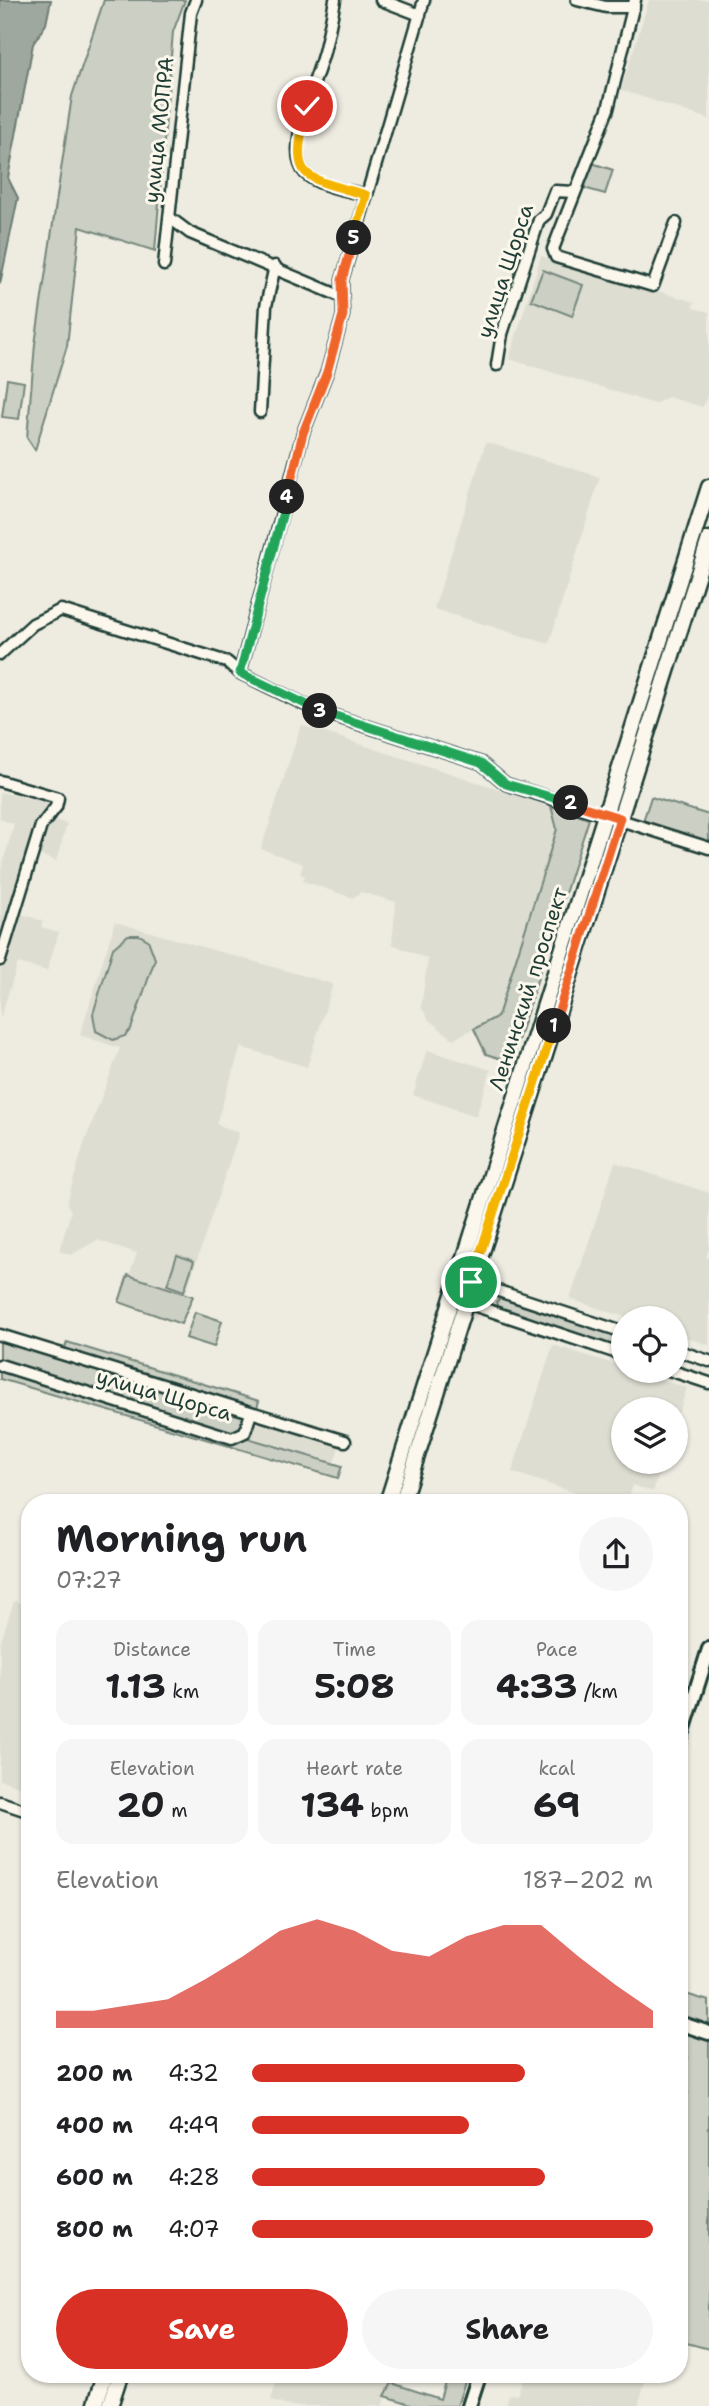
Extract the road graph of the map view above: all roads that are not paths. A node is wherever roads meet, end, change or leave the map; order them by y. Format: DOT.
graph roads {
  1 [pos="196,0"];
  2 [pos="335,0"];
  3 [pos="381,0"];
  4 [pos="424,0"];
  5 [pos="577,0"];
  6 [pos="634,4"];
  7 [pos="420,15"];
  8 [pos="574,192"];
  9 [pos="366,195"];
  10 [pos="170,218"];
  11 [pos="676,223"];
  12 [pos="164,265"];
  13 [pos="275,266"];
  14 [pos="340,296"];
  15 [pos="497,365"];
  16 [pos="260,412"];
  17 [pos="709,487"];
  18 [pos="709,539"];
  19 [pos="0,654"];
  20 [pos="240,673"];
  21 [pos="0,782"];
  22 [pos="613,816"];
  23 [pos="709,848"];
  24 [pos="0,960"];
  25 [pos="471,1282"];
  26 [pos="454,1287"];
  27 [pos="464,1302"];
  28 [pos="611,1328"];
  29 [pos="0,1335"];
  30 [pos="611,1351"];
  31 [pos="688,1354"];
  32 [pos="709,1361"];
  33 [pos="0,1365"];
  34 [pos="688,1376"];
  35 [pos="709,1383"];
  36 [pos="251,1413"];
  37 [pos="345,1441"];
  38 [pos="390,1494"];
  39 [pos="405,1494"];
  40 [pos="709,1649"];
  41 [pos="688,1716"];
  42 [pos="0,1802"];
  43 [pos="21,1809"];
  44 [pos="688,2026"];
  45 [pos="709,2033"];
  46 [pos="102,2383"];
  47 [pos="117,2383"];
  48 [pos="476,2383"];
  49 [pos="95,2406"];
  50 [pos="110,2406"];
  51 [pos="469,2406"];
  1 -- 10 [label="street, улица МОПРА"];
  2 -- 9 [label="street"];
  3 -- 7 [label="street"];
  4 -- 7 [label="street"];
  5 -- 6 [label="street"];
  6 -- 8 [label="street"];
  7 -- 9 [label="street"];
  8 -- 11 [label="street"];
  8 -- 15 [label="street, улица Щорса"];
  9 -- 14 [label="street"];
  10 -- 12 [label="street, улица МОПРА"];
  10 -- 13 [label="street"];
  13 -- 14 [label="street"];
  13 -- 16 [label="street"];
  14 -- 20 [label="street"];
  17 -- 22 [label="main road, Ленинский проспект"];
  18 -- 22 [label="main road, Ленинский проспект"];
  19 -- 20 [label="street"];
  20 -- 22 [label="street"];
  21 -- 24 [label="street"];
  22 -- 23 [label="street"];
  22 -- 25 [label="main road, Ленинский проспект"];
  22 -- 26 [label="main road, Ленинский проспект"];
  25 -- 26 [label="street"];
  25 -- 27 [label="main road, Ленинский проспект"];
  25 -- 28 [label="street"];
  26 -- 27 [label="street"];
  26 -- 38 [label="main road, Ленинский проспект"];
  27 -- 30 [label="street"];
  27 -- 39 [label="main road, Ленинский проспект"];
  29 -- 36 [label="street"];
  31 -- 32 [label="street"];
  33 -- 36 [label="street, улица Щорса"];
  34 -- 35 [label="street"];
  36 -- 37 [label="street, улица Щорса"];
  40 -- 41 [label="main road"];
  42 -- 43 [label="street"];
  44 -- 45 [label="main road"];
  46 -- 49 [label="main road"];
  47 -- 50 [label="main road"];
  48 -- 51 [label="main road"];
}
